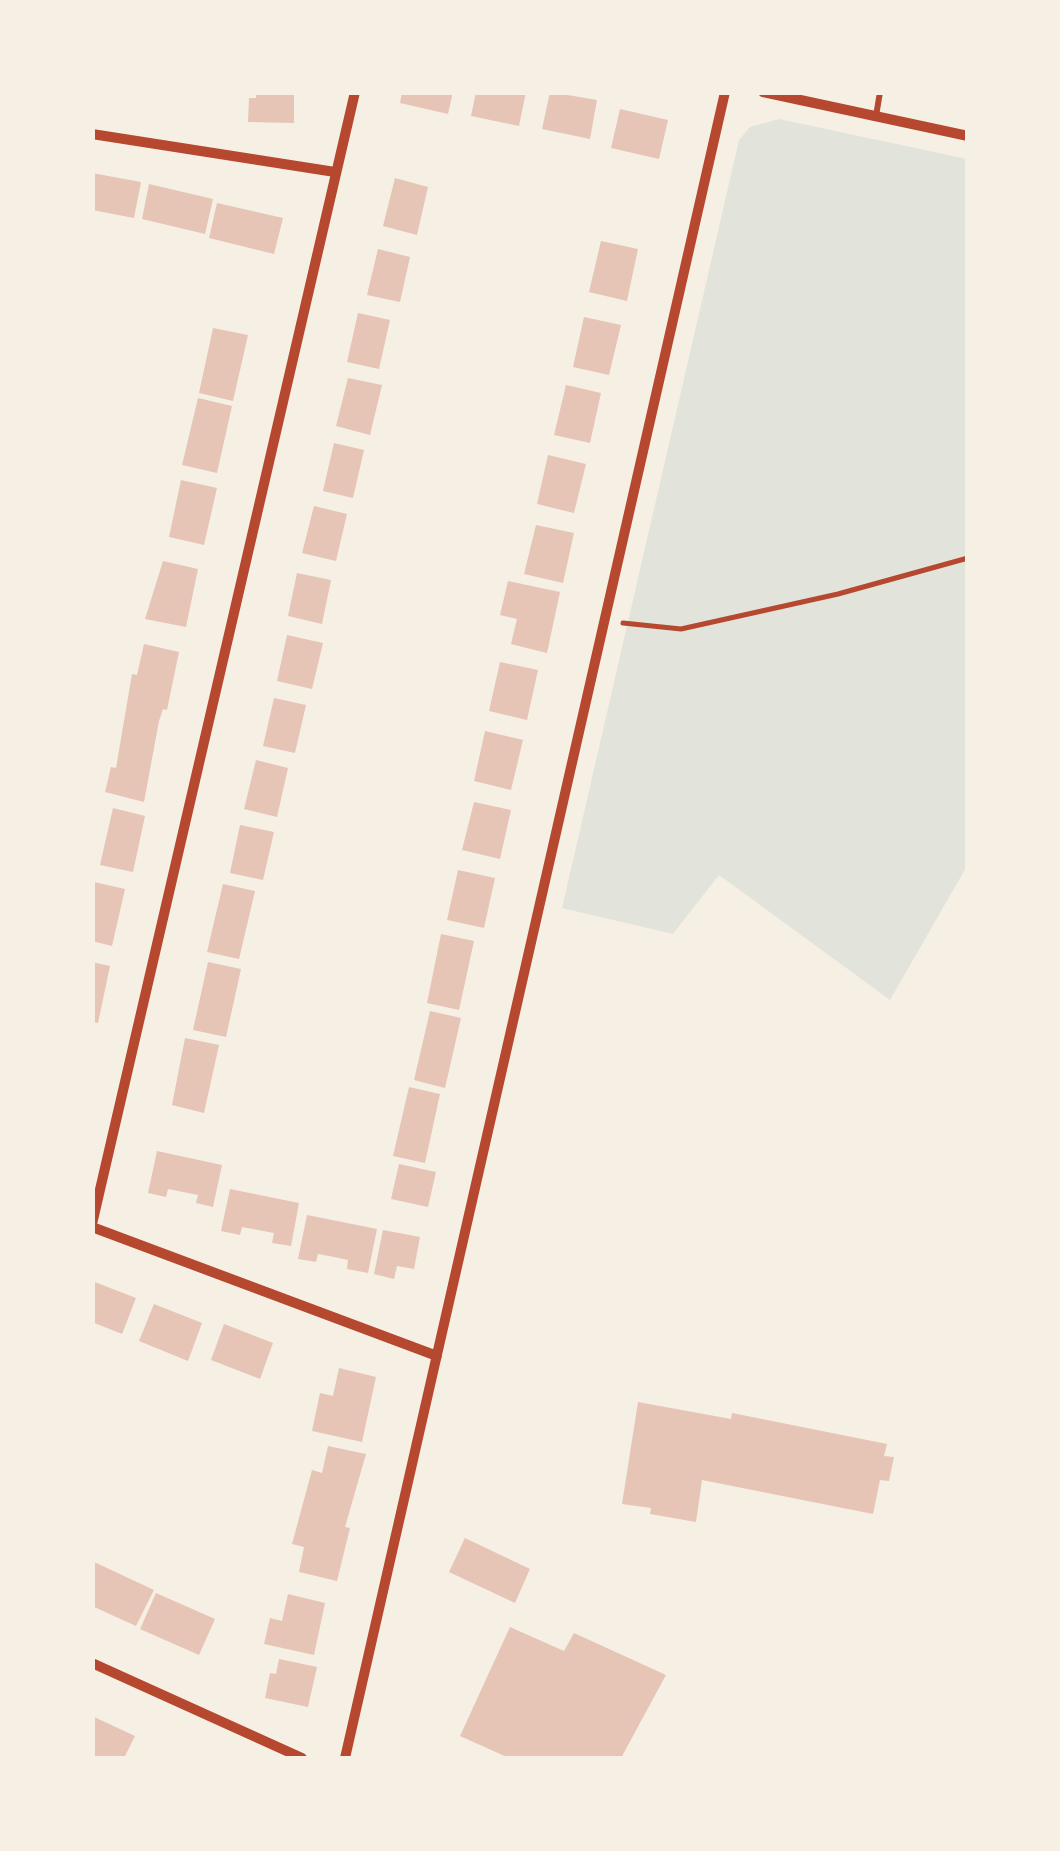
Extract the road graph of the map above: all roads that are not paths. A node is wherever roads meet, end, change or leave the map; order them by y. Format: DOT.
graph roads {
  1 [pos="355,92"];
  2 [pos="725,92"];
  3 [pos="763,92"];
  4 [pos="880,92"];
  5 [pos="875,117"];
  6 [pos="92,134"];
  7 [pos="968,136"];
  8 [pos="335,172"];
  9 [pos="92,1225"];
  10 [pos="437,1356"];
  11 [pos="92,1663"];
  12 [pos="302,1758"];
  13 [pos="345,1758"];
  1 -- 8 [label="street"];
  2 -- 10 [label="street"];
  3 -- 5 [label="street"];
  4 -- 5 [label="lane"];
  5 -- 7 [label="street"];
  6 -- 8 [label="street"];
  8 -- 9 [label="street"];
  9 -- 10 [label="street"];
  10 -- 13 [label="street"];
  11 -- 12 [label="street"];
}
